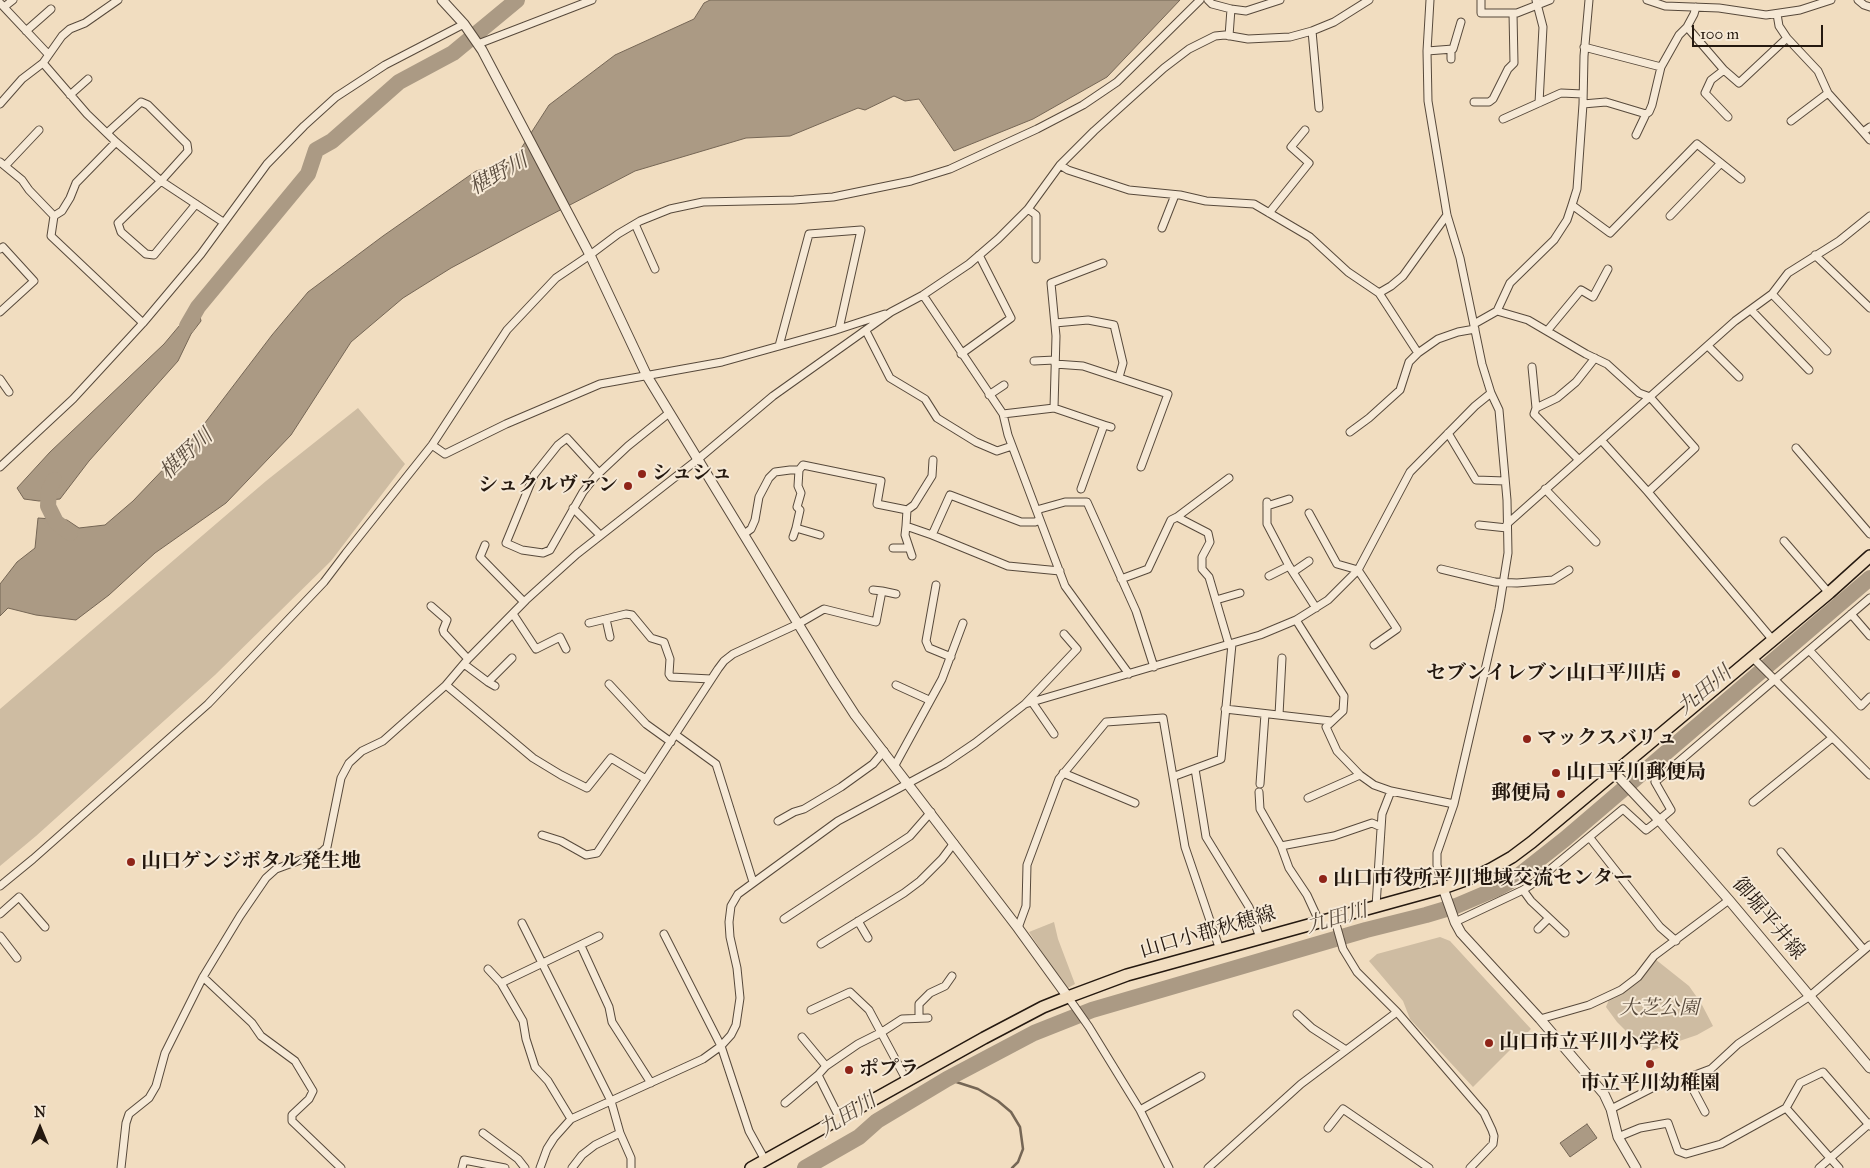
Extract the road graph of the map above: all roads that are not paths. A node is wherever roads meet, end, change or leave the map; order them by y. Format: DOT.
graph roads {
  1 [pos="13,0"];
  2 [pos="118,0"];
  3 [pos="442,0"];
  4 [pos="592,0"];
  5 [pos="1200,0"];
  6 [pos="1208,0"];
  7 [pos="1280,0"];
  8 [pos="1369,0"];
  9 [pos="1430,0"];
  10 [pos="1481,0"];
  11 [pos="1550,0"];
  12 [pos="1589,0"];
  13 [pos="1647,0"];
  14 [pos="1831,0"];
  15 [pos="1858,0"];
  16 [pos="1536,3"];
  17 [pos="2,5"];
  18 [pos="1696,7"];
  19 [pos="1870,7"];
  20 [pos="51,9"];
  21 [pos="1231,9"];
  22 [pos="1513,13"];
  23 [pos="1777,14"];
  24 [pos="1461,22"];
  25 [pos="464,24"];
  26 [pos="1687,27"];
  27 [pos="26,31"];
  28 [pos="1312,31"];
  29 [pos="1228,36"];
  30 [pos="1787,38"];
  31 [pos="480,47"];
  32 [pos="1584,47"];
  33 [pos="1451,50"];
  34 [pos="1427,51"];
  35 [pos="48,54"];
  36 [pos="1451,59"];
  37 [pos="43,63"];
  38 [pos="1662,67"];
  39 [pos="1724,70"];
  40 [pos="88,79"];
  41 [pos="1828,93"];
  42 [pos="1583,94"];
  43 [pos="70,95"];
  44 [pos="1474,102"];
  45 [pos="1539,103"];
  46 [pos="0,104"];
  47 [pos="1583,104"];
  48 [pos="1319,108"];
  49 [pos="1646,114"];
  50 [pos="1728,117"];
  51 [pos="1503,119"];
  52 [pos="1791,121"];
  53 [pos="1870,127"];
  54 [pos="39,130"];
  55 [pos="1305,130"];
  56 [pos="1863,132"];
  57 [pos="107,133"];
  58 [pos="1636,135"];
  59 [pos="1870,140"];
  60 [pos="116,142"];
  61 [pos="1721,163"];
  62 [pos="2,164"];
  63 [pos="1060,165"];
  64 [pos="1741,179"];
  65 [pos="161,181"];
  66 [pos="1175,195"];
  67 [pos="196,204"];
  68 [pos="1572,205"];
  69 [pos="1028,209"];
  70 [pos="1269,213"];
  71 [pos="1448,215"];
  72 [pos="54,216"];
  73 [pos="1670,216"];
  74 [pos="1870,216"];
  75 [pos="223,222"];
  76 [pos="635,224"];
  77 [pos="1162,228"];
  78 [pos="0,249"];
  79 [pos="589,252"];
  80 [pos="1815,255"];
  81 [pos="979,256"];
  82 [pos="1036,258"];
  83 [pos="1103,263"];
  84 [pos="655,269"];
  85 [pos="1608,269"];
  86 [pos="1379,294"];
  87 [pos="1772,294"];
  88 [pos="922,295"];
  89 [pos="1870,308"];
  90 [pos="1751,310"];
  91 [pos="0,312"];
  92 [pos="891,312"];
  93 [pos="1497,312"];
  94 [pos="143,323"];
  95 [pos="1055,323"];
  96 [pos="1474,326"];
  97 [pos="840,329"];
  98 [pos="866,331"];
  99 [pos="1547,331"];
  100 [pos="779,346"];
  101 [pos="1708,346"];
  102 [pos="1828,352"];
  103 [pos="1418,353"];
  104 [pos="962,354"];
  105 [pos="1595,358"];
  106 [pos="1034,361"];
  107 [pos="1055,362"];
  108 [pos="1532,367"];
  109 [pos="1810,370"];
  110 [pos="647,376"];
  111 [pos="1119,377"];
  112 [pos="1739,377"];
  113 [pos="0,379"];
  114 [pos="1004,384"];
  115 [pos="9,392"];
  116 [pos="1491,392"];
  117 [pos="989,395"];
  118 [pos="1650,397"];
  119 [pos="1054,408"];
  120 [pos="1536,408"];
  121 [pos="669,413"];
  122 [pos="1002,414"];
  123 [pos="1350,432"];
  124 [pos="1448,434"];
  125 [pos="1602,441"];
  126 [pos="432,445"];
  127 [pos="1012,446"];
  128 [pos="1796,448"];
  129 [pos="697,460"];
  130 [pos="933,460"];
  131 [pos="1578,460"];
  132 [pos="0,467"];
  133 [pos="1141,467"];
  134 [pos="799,470"];
  135 [pos="599,473"];
  136 [pos="1229,478"];
  137 [pos="1505,481"];
  138 [pos="1081,489"];
  139 [pos="1545,489"];
  140 [pos="1648,492"];
  141 [pos="1289,499"];
  142 [pos="573,508"];
  143 [pos="907,510"];
  144 [pos="1037,511"];
  145 [pos="1309,512"];
  146 [pos="1177,517"];
  147 [pos="1040,520"];
  148 [pos="1479,524"];
  149 [pos="906,526"];
  150 [pos="1507,526"];
  151 [pos="796,528"];
  152 [pos="744,534"];
  153 [pos="1870,534"];
  154 [pos="932,535"];
  155 [pos="600,536"];
  156 [pos="820,536"];
  157 [pos="793,537"];
  158 [pos="1784,541"];
  159 [pos="1596,542"];
  160 [pos="485,545"];
  161 [pos="892,548"];
  162 [pos="1870,557"];
  163 [pos="1309,561"];
  164 [pos="1291,569"];
  165 [pos="1441,569"];
  166 [pos="1358,570"];
  167 [pos="1568,570"];
  168 [pos="1060,571"];
  169 [pos="1270,576"];
  170 [pos="1121,580"];
  171 [pos="1504,582"];
  172 [pos="936,585"];
  173 [pos="873,590"];
  174 [pos="882,591"];
  175 [pos="1240,593"];
  176 [pos="1829,593"];
  177 [pos="896,594"];
  178 [pos="1870,598"];
  179 [pos="1216,600"];
  180 [pos="524,602"];
  181 [pos="431,606"];
  182 [pos="1316,608"];
  183 [pos="513,614"];
  184 [pos="1851,614"];
  185 [pos="606,619"];
  186 [pos="1296,620"];
  187 [pos="589,623"];
  188 [pos="798,624"];
  189 [pos="963,624"];
  190 [pos="1064,634"];
  191 [pos="1870,636"];
  192 [pos="610,637"];
  193 [pos="1772,639"];
  194 [pos="1231,645"];
  195 [pos="1374,645"];
  196 [pos="566,649"];
  197 [pos="1810,650"];
  198 [pos="952,657"];
  199 [pos="512,658"];
  200 [pos="1282,658"];
  201 [pos="1755,660"];
  202 [pos="466,662"];
  203 [pos="1154,667"];
  204 [pos="1129,674"];
  205 [pos="712,679"];
  206 [pos="1773,680"];
  207 [pos="488,682"];
  208 [pos="609,684"];
  209 [pos="446,685"];
  210 [pos="896,685"];
  211 [pos="495,686"];
  212 [pos="1870,697"];
  213 [pos="929,700"];
  214 [pos="1028,703"];
  215 [pos="1226,709"];
  216 [pos="1265,714"];
  217 [pos="1279,715"];
  218 [pos="1331,721"];
  219 [pos="1054,734"];
  220 [pos="676,735"];
  221 [pos="1832,738"];
  222 [pos="671,742"];
  223 [pos="884,752"];
  224 [pos="895,765"];
  225 [pos="1195,769"];
  226 [pos="1614,772"];
  227 [pos="1063,773"];
  228 [pos="1360,775"];
  229 [pos="1870,775"];
  230 [pos="1175,776"];
  231 [pos="646,779"];
  232 [pos="910,784"];
  233 [pos="1391,791"];
  234 [pos="1308,798"];
  235 [pos="1753,802"];
  236 [pos="1135,803"];
  237 [pos="1454,804"];
  238 [pos="931,812"];
  239 [pos="1659,820"];
  240 [pos="778,821"];
  241 [pos="1381,827"];
  242 [pos="542,835"];
  243 [pos="1590,838"];
  244 [pos="954,843"];
  245 [pos="1281,846"];
  246 [pos="1781,852"];
  247 [pos="753,882"];
  248 [pos="0,886"];
  249 [pos="1523,890"];
  250 [pos="1445,893"];
  251 [pos="1729,900"];
  252 [pos="1376,906"];
  253 [pos="0,914"];
  254 [pos="1549,918"];
  255 [pos="784,919"];
  256 [pos="1454,920"];
  257 [pos="858,921"];
  258 [pos="1319,921"];
  259 [pos="1335,922"];
  260 [pos="522,923"];
  261 [pos="45,928"];
  262 [pos="1018,928"];
  263 [pos="1538,929"];
  264 [pos="1564,933"];
  265 [pos="664,934"];
  266 [pos="0,936"];
  267 [pos="600,936"];
  268 [pos="868,938"];
  269 [pos="1260,938"];
  270 [pos="1676,941"];
  271 [pos="821,944"];
  272 [pos="580,946"];
  273 [pos="1867,947"];
  274 [pos="1220,950"];
  275 [pos="17,958"];
  276 [pos="541,963"];
  277 [pos="488,969"];
  278 [pos="952,976"];
  279 [pos="203,977"];
  280 [pos="501,983"];
  281 [pos="1810,996"];
  282 [pos="1072,1001"];
  283 [pos="811,1010"];
  284 [pos="1397,1012"];
  285 [pos="1297,1014"];
  286 [pos="918,1018"];
  287 [pos="928,1018"];
  288 [pos="1540,1019"];
  289 [pos="882,1032"];
  290 [pos="802,1037"];
  291 [pos="722,1046"];
  292 [pos="1346,1050"];
  293 [pos="826,1066"];
  294 [pos="1870,1068"];
  295 [pos="818,1076"];
  296 [pos="1201,1076"];
  297 [pos="1687,1078"];
  298 [pos="907,1081"];
  299 [pos="651,1083"];
  300 [pos="611,1101"];
  301 [pos="785,1103"];
  302 [pos="1786,1108"];
  303 [pos="1611,1109"];
  304 [pos="1140,1110"];
  305 [pos="1705,1112"];
  306 [pos="571,1119"];
  307 [pos="840,1119"];
  308 [pos="1870,1125"];
  309 [pos="1328,1128"];
  310 [pos="483,1133"];
  311 [pos="620,1133"];
  312 [pos="1618,1137"];
  313 [pos="1830,1158"];
  314 [pos="765,1160"];
  315 [pos="121,1168"];
  316 [pos="341,1168"];
  317 [pos="462,1168"];
  318 [pos="505,1168"];
  319 [pos="525,1168"];
  320 [pos="540,1168"];
  321 [pos="572,1168"];
  322 [pos="631,1168"];
  323 [pos="751,1168"];
  324 [pos="1169,1168"];
  325 [pos="1208,1168"];
  326 [pos="1429,1168"];
  327 [pos="1470,1168"];
  328 [pos="1636,1168"];
  329 [pos="1819,1168"];
  330 [pos="1839,1168"];
  1 -- 17 [label="street"];
  2 -- 35 [label="street"];
  3 -- 25 [label="street"];
  4 -- 31 [label="street"];
  5 -- 76 [label="street"];
  6 -- 21 [label="street"];
  7 -- 21 [label="street"];
  8 -- 28 [label="street"];
  9 -- 34 [label="street"];
  10 -- 22 [label="street"];
  11 -- 16 [label="street"];
  12 -- 32 [label="street"];
  13 -- 18 [label="street"];
  14 -- 23 [label="street"];
  15 -- 19 [label="street"];
  16 -- 22 [label="street"];
  16 -- 45 [label="street"];
  17 -- 27 [label="street"];
  18 -- 23 [label="street"];
  18 -- 26 [label="street"];
  20 -- 27 [label="street"];
  21 -- 29 [label="street"];
  22 -- 44 [label="street"];
  23 -- 30 [label="street"];
  24 -- 33 [label="street"];
  25 -- 31 [label="street"];
  25 -- 75 [label="street"];
  26 -- 38 [label="street"];
  26 -- 39 [label="street"];
  27 -- 35 [label="street"];
  28 -- 29 [label="street"];
  28 -- 48 [label="street"];
  29 -- 63 [label="street"];
  30 -- 39 [label="street"];
  30 -- 41 [label="street"];
  31 -- 79 [label="street"];
  32 -- 38 [label="street"];
  32 -- 42 [label="street"];
  33 -- 34 [label="street"];
  33 -- 36 [label="street"];
  34 -- 71 [label="street"];
  35 -- 37 [label="street"];
  37 -- 43 [label="street"];
  37 -- 46 [label="street"];
  38 -- 49 [label="street"];
  39 -- 50 [label="street"];
  40 -- 43 [label="street"];
  41 -- 52 [label="street"];
  41 -- 56 [label="street"];
  42 -- 45 [label="street"];
  42 -- 47 [label="street"];
  43 -- 57 [label="street"];
  45 -- 51 [label="street"];
  47 -- 49 [label="street"];
  47 -- 68 [label="street"];
  49 -- 58 [label="street"];
  53 -- 56 [label="street"];
  54 -- 62 [label="street"];
  55 -- 70 [label="street"];
  56 -- 59 [label="street"];
  57 -- 60 [label="street"];
  57 -- 65 [label="street"];
  60 -- 65 [label="street"];
  60 -- 72 [label="street"];
  61 -- 64 [label="street"];
  61 -- 68 [label="street"];
  61 -- 73 [label="street"];
  62 -- 72 [label="street"];
  63 -- 66 [label="street"];
  63 -- 69 [label="street"];
  65 -- 67 [label="street"];
  65 -- 67 [label="street"];
  66 -- 70 [label="street"];
  66 -- 77 [label="street"];
  67 -- 75 [label="street"];
  68 -- 93 [label="street"];
  69 -- 81 [label="street"];
  69 -- 82 [label="street"];
  70 -- 86 [label="street"];
  71 -- 86 [label="street"];
  71 -- 96 [label="street"];
  72 -- 94 [label="street"];
  74 -- 80 [label="street"];
  75 -- 94 [label="street"];
  76 -- 79 [label="street"];
  76 -- 84 [label="street"];
  78 -- 91 [label="street"];
  79 -- 110 [label="street"];
  79 -- 126 [label="street"];
  80 -- 87 [label="street"];
  80 -- 89 [label="street"];
  81 -- 88 [label="street"];
  81 -- 104 [label="street"];
  83 -- 95 [label="street"];
  85 -- 99 [label="street"];
  86 -- 103 [label="street"];
  87 -- 90 [label="street"];
  87 -- 102 [label="street"];
  88 -- 92 [label="street"];
  88 -- 104 [label="street"];
  90 -- 101 [label="street"];
  90 -- 109 [label="street"];
  92 -- 97 [label="street"];
  92 -- 98 [label="street"];
  93 -- 96 [label="street"];
  93 -- 99 [label="street"];
  94 -- 132 [label="street"];
  95 -- 107 [label="street"];
  95 -- 111 [label="street"];
  96 -- 103 [label="street"];
  96 -- 116 [label="street"];
  97 -- 100 [label="street"];
  97 -- 100 [label="street"];
  98 -- 127 [label="street"];
  98 -- 129 [label="street"];
  99 -- 105 [label="street"];
  100 -- 110 [label="street"];
  101 -- 112 [label="street"];
  101 -- 118 [label="street"];
  103 -- 123 [label="street"];
  104 -- 117 [label="street"];
  105 -- 118 [label="street"];
  105 -- 120 [label="street"];
  106 -- 107 [label="street"];
  107 -- 111 [label="street"];
  107 -- 119 [label="street"];
  108 -- 120 [label="street"];
  110 -- 121 [label="street"];
  110 -- 126 [label="street"];
  111 -- 133 [label="street"];
  113 -- 115 [label="street"];
  114 -- 117 [label="street"];
  116 -- 124 [label="street"];
  116 -- 137 [label="street"];
  117 -- 122 [label="street"];
  118 -- 125 [label="street"];
  118 -- 140 [label="street"];
  119 -- 122 [label="street"];
  119 -- 138 [label="street"];
  120 -- 131 [label="street"];
  121 -- 129 [label="street"];
  121 -- 135 [label="street"];
  122 -- 127 [label="street"];
  124 -- 137 [label="street"];
  124 -- 166 [label="street"];
  125 -- 131 [label="street"];
  125 -- 140 [label="street"];
  126 -- 248 [label="street"];
  127 -- 144 [label="street"];
  128 -- 153 [label="street"];
  129 -- 152 [label="street"];
  129 -- 155 [label="street"];
  130 -- 143 [label="street"];
  131 -- 139 [label="street"];
  134 -- 143 [label="street"];
  134 -- 151 [label="street"];
  134 -- 152 [label="street"];
  135 -- 142 [label="street"];
  135 -- 142 [label="street"];
  136 -- 146 [label="street"];
  137 -- 150 [label="street"];
  139 -- 150 [label="street"];
  139 -- 159 [label="street"];
  140 -- 193 [label="street"];
  141 -- 164 [label="street"];
  142 -- 155 [label="street"];
  143 -- 149 [label="street"];
  144 -- 147 [label="street"];
  144 -- 170 [label="street"];
  145 -- 166 [label="street"];
  146 -- 170 [label="street"];
  146 -- 179 [label="street"];
  147 -- 154 [label="street"];
  147 -- 168 [label="street"];
  148 -- 150 [label="street"];
  149 -- 154 [label="street"];
  149 -- 161 [label="street"];
  150 -- 171 [label="street"];
  151 -- 156 [label="street"];
  151 -- 157 [label="street"];
  152 -- 188 [label="street"];
  154 -- 168 [label="street"];
  155 -- 180 [label="street"];
  158 -- 176 [label="street"];
  160 -- 180 [label="street"];
  162 -- 176 [label="main road, 山口小郡秋穂線"];
  163 -- 164 [label="street"];
  164 -- 169 [label="street"];
  164 -- 182 [label="street"];
  165 -- 171 [label="street"];
  166 -- 182 [label="street"];
  166 -- 195 [label="street"];
  167 -- 171 [label="street"];
  168 -- 204 [label="street"];
  170 -- 203 [label="street"];
  171 -- 237 [label="street"];
  172 -- 198 [label="street"];
  173 -- 174 [label="street"];
  174 -- 177 [label="street"];
  174 -- 188 [label="street"];
  175 -- 179 [label="street"];
  176 -- 193 [label="main road, 山口小郡秋穂線"];
  178 -- 184 [label="street"];
  179 -- 194 [label="street"];
  180 -- 183 [label="street"];
  181 -- 202 [label="street"];
  182 -- 186 [label="street"];
  183 -- 196 [label="street"];
  183 -- 202 [label="street"];
  184 -- 191 [label="street"];
  184 -- 197 [label="street"];
  185 -- 187 [label="street"];
  185 -- 192 [label="street"];
  185 -- 205 [label="street"];
  186 -- 194 [label="street"];
  186 -- 218 [label="street"];
  188 -- 205 [label="street"];
  188 -- 223 [label="street"];
  189 -- 198 [label="street"];
  190 -- 214 [label="street"];
  193 -- 201 [label="main road, 山口小郡秋穂線"];
  194 -- 203 [label="street"];
  194 -- 215 [label="street"];
  197 -- 206 [label="street"];
  197 -- 212 [label="street"];
  198 -- 213 [label="street"];
  199 -- 207 [label="street"];
  200 -- 217 [label="street"];
  201 -- 206 [label="street"];
  201 -- 226 [label="main road, 山口小郡秋穂線"];
  202 -- 207 [label="street"];
  202 -- 209 [label="street"];
  203 -- 204 [label="street"];
  204 -- 214 [label="street"];
  205 -- 220 [label="street"];
  206 -- 221 [label="street"];
  206 -- 239 [label="street"];
  207 -- 211 [label="street"];
  208 -- 222 [label="street"];
  209 -- 231 [label="street"];
  209 -- 279 [label="street"];
  210 -- 213 [label="street"];
  213 -- 224 [label="street"];
  214 -- 219 [label="street"];
  214 -- 232 [label="street"];
  215 -- 216 [label="street"];
  215 -- 225 [label="street"];
  216 -- 217 [label="street"];
  216 -- 245 [label="street"];
  217 -- 218 [label="street"];
  218 -- 228 [label="street"];
  220 -- 222 [label="street"];
  220 -- 247 [label="street"];
  221 -- 229 [label="street"];
  221 -- 235 [label="street"];
  222 -- 231 [label="street"];
  223 -- 224 [label="street"];
  223 -- 240 [label="street"];
  224 -- 232 [label="street"];
  225 -- 230 [label="street"];
  225 -- 269 [label="street"];
  226 -- 239 [label="street, 御堀平井線"];
  226 -- 250 [label="main road, 山口小郡秋穂線"];
  227 -- 236 [label="street"];
  227 -- 262 [label="street"];
  227 -- 274 [label="street"];
  228 -- 233 [label="street"];
  228 -- 234 [label="street"];
  231 -- 242 [label="street"];
  232 -- 238 [label="street"];
  232 -- 247 [label="street"];
  233 -- 237 [label="street"];
  233 -- 241 [label="street"];
  237 -- 250 [label="street"];
  238 -- 244 [label="street"];
  238 -- 255 [label="street"];
  239 -- 243 [label="street"];
  239 -- 251 [label="street, 御堀平井線"];
  241 -- 245 [label="street"];
  241 -- 252 [label="street"];
  243 -- 249 [label="street"];
  243 -- 270 [label="street"];
  244 -- 257 [label="street"];
  244 -- 262 [label="street"];
  245 -- 258 [label="street"];
  246 -- 273 [label="street"];
  247 -- 291 [label="street"];
  249 -- 254 [label="street"];
  249 -- 256 [label="street"];
  250 -- 252 [label="main road, 山口小郡秋穂線"];
  250 -- 256 [label="street"];
  251 -- 270 [label="street"];
  251 -- 281 [label="street, 御堀平井線"];
  252 -- 259 [label="main road, 山口小郡秋穂線"];
  253 -- 261 [label="street"];
  254 -- 263 [label="street"];
  254 -- 264 [label="street"];
  256 -- 288 [label="street"];
  257 -- 268 [label="street"];
  257 -- 271 [label="street"];
  258 -- 259 [label="main road, 山口小郡秋穂線"];
  258 -- 269 [label="main road, 山口小郡秋穂線"];
  259 -- 284 [label="street"];
  260 -- 276 [label="street"];
  262 -- 282 [label="street"];
  265 -- 291 [label="street"];
  266 -- 275 [label="street"];
  267 -- 272 [label="street"];
  269 -- 274 [label="main road, 山口小郡秋穂線"];
  270 -- 288 [label="street"];
  272 -- 276 [label="street"];
  272 -- 299 [label="street"];
  273 -- 281 [label="street"];
  274 -- 282 [label="main road, 山口小郡秋穂線"];
  276 -- 280 [label="street"];
  276 -- 300 [label="street"];
  277 -- 280 [label="street"];
  278 -- 286 [label="street"];
  279 -- 315 [label="street"];
  279 -- 316 [label="street"];
  280 -- 306 [label="street"];
  281 -- 294 [label="street, 御堀平井線"];
  281 -- 297 [label="street"];
  282 -- 298 [label="main road, 山口小郡秋穂線"];
  282 -- 304 [label="street"];
  283 -- 289 [label="street"];
  284 -- 292 [label="street"];
  284 -- 327 [label="street"];
  285 -- 292 [label="street"];
  286 -- 287 [label="street"];
  286 -- 289 [label="street"];
  288 -- 303 [label="street"];
  289 -- 293 [label="street"];
  289 -- 298 [label="street"];
  290 -- 293 [label="street"];
  291 -- 299 [label="street"];
  291 -- 314 [label="street"];
  292 -- 325 [label="street"];
  293 -- 295 [label="street"];
  295 -- 301 [label="street"];
  295 -- 307 [label="street"];
  296 -- 304 [label="street"];
  297 -- 303 [label="street"];
  297 -- 305 [label="street"];
  298 -- 307 [label="main road, 山口小郡秋穂線"];
  299 -- 300 [label="street"];
  300 -- 306 [label="street"];
  300 -- 311 [label="street"];
  302 -- 308 [label="street"];
  302 -- 312 [label="street"];
  302 -- 313 [label="street"];
  303 -- 312 [label="street"];
  304 -- 324 [label="street"];
  306 -- 320 [label="street"];
  307 -- 314 [label="main road, 山口小郡秋穂線"];
  308 -- 313 [label="street"];
  309 -- 326 [label="street"];
  310 -- 319 [label="street"];
  311 -- 321 [label="street"];
  311 -- 322 [label="street"];
  312 -- 328 [label="street"];
  313 -- 329 [label="street"];
  313 -- 330 [label="street"];
  314 -- 323 [label="main road, 山口小郡秋穂線"];
  317 -- 318 [label="street"];
}
